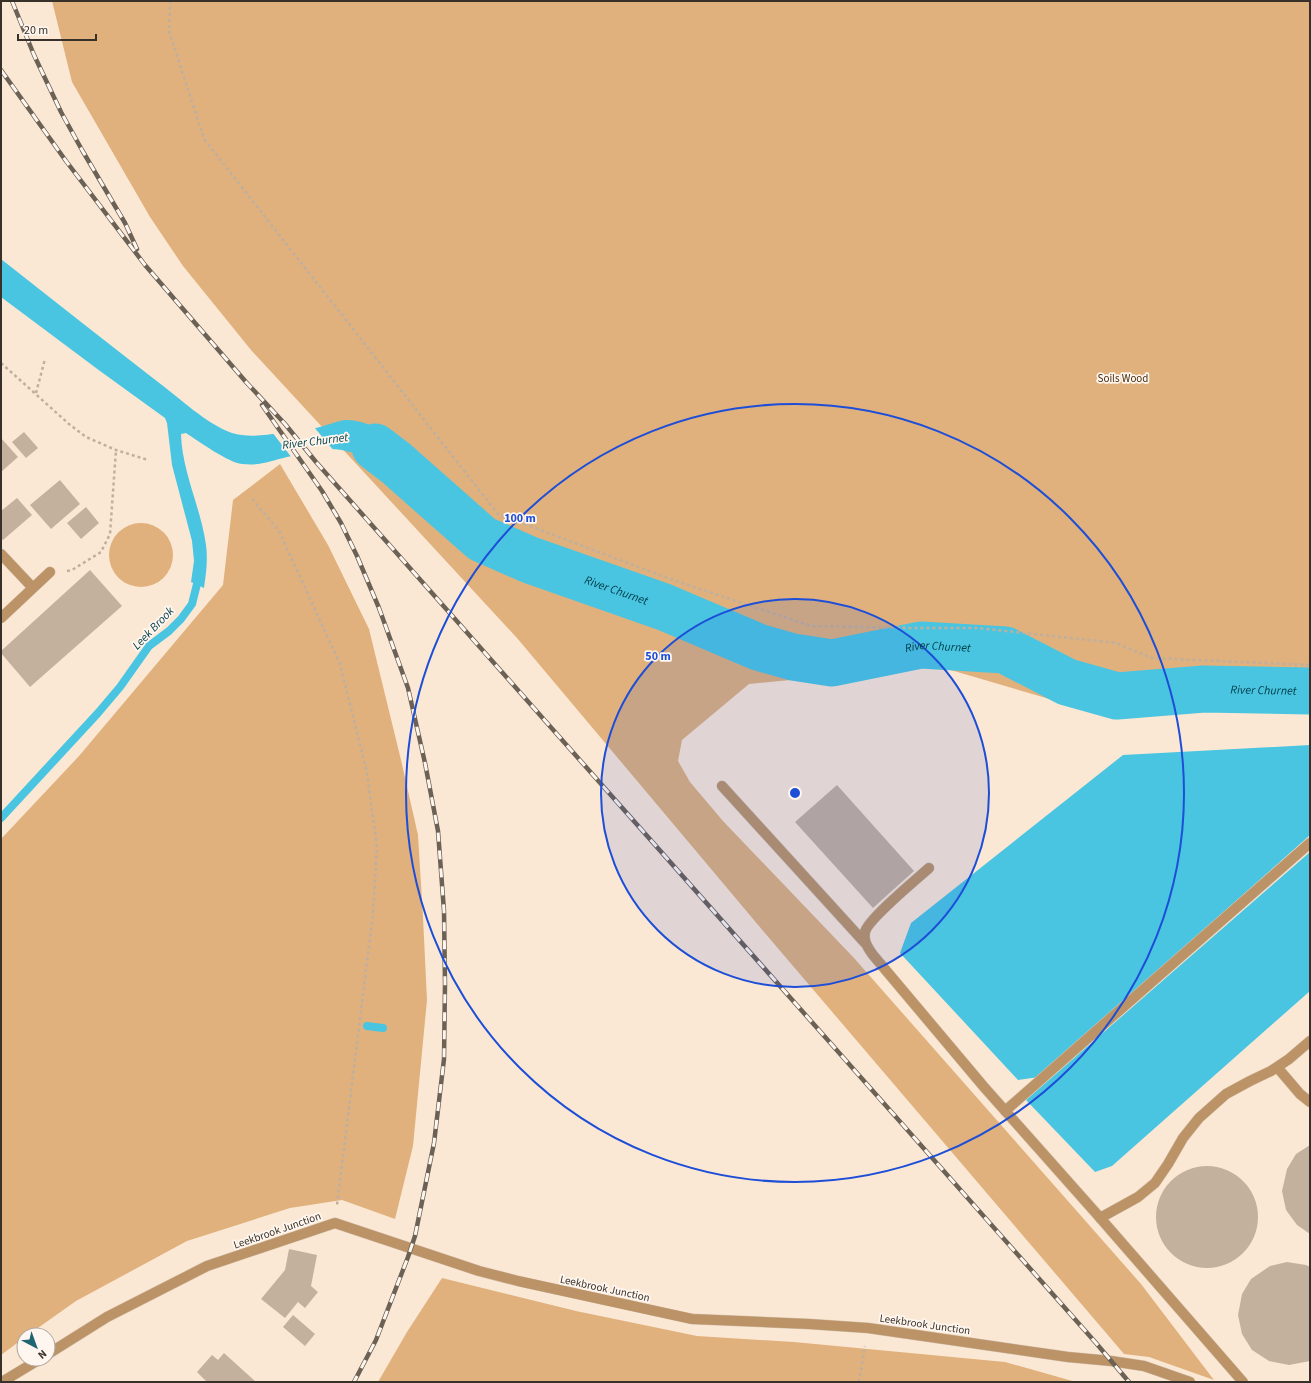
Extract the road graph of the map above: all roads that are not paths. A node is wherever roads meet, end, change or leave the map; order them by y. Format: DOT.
graph roads {
  1 [pos="1,554"];
  2 [pos="50,572"];
  3 [pos="33,588"];
  4 [pos="1,618"];
  5 [pos="722,786"];
  6 [pos="1310,843"];
  7 [pos="929,868"];
  8 [pos="865,943"];
  9 [pos="1310,1041"];
  10 [pos="1277,1067"];
  11 [pos="1310,1102"];
  12 [pos="1005,1111"];
  13 [pos="1100,1218"];
  14 [pos="56,1349"];
  15 [pos="27,1367"];
  16 [pos="2,1382"];
  17 [pos="1190,1382"];
  18 [pos="1243,1382"];
  1 -- 3 [label="street"];
  2 -- 3 [label="street"];
  3 -- 4 [label="street"];
  5 -- 8 [label="street"];
  6 -- 12 [label="street"];
  7 -- 8 [label="street"];
  8 -- 12 [label="street"];
  9 -- 10 [label="street"];
  10 -- 11 [label="street"];
  10 -- 13 [label="street"];
  12 -- 13 [label="street"];
  13 -- 18 [label="street"];
  14 -- 17 [label="street, Leekbrook Junction"];
  15 -- 16 [label="street"];
}
